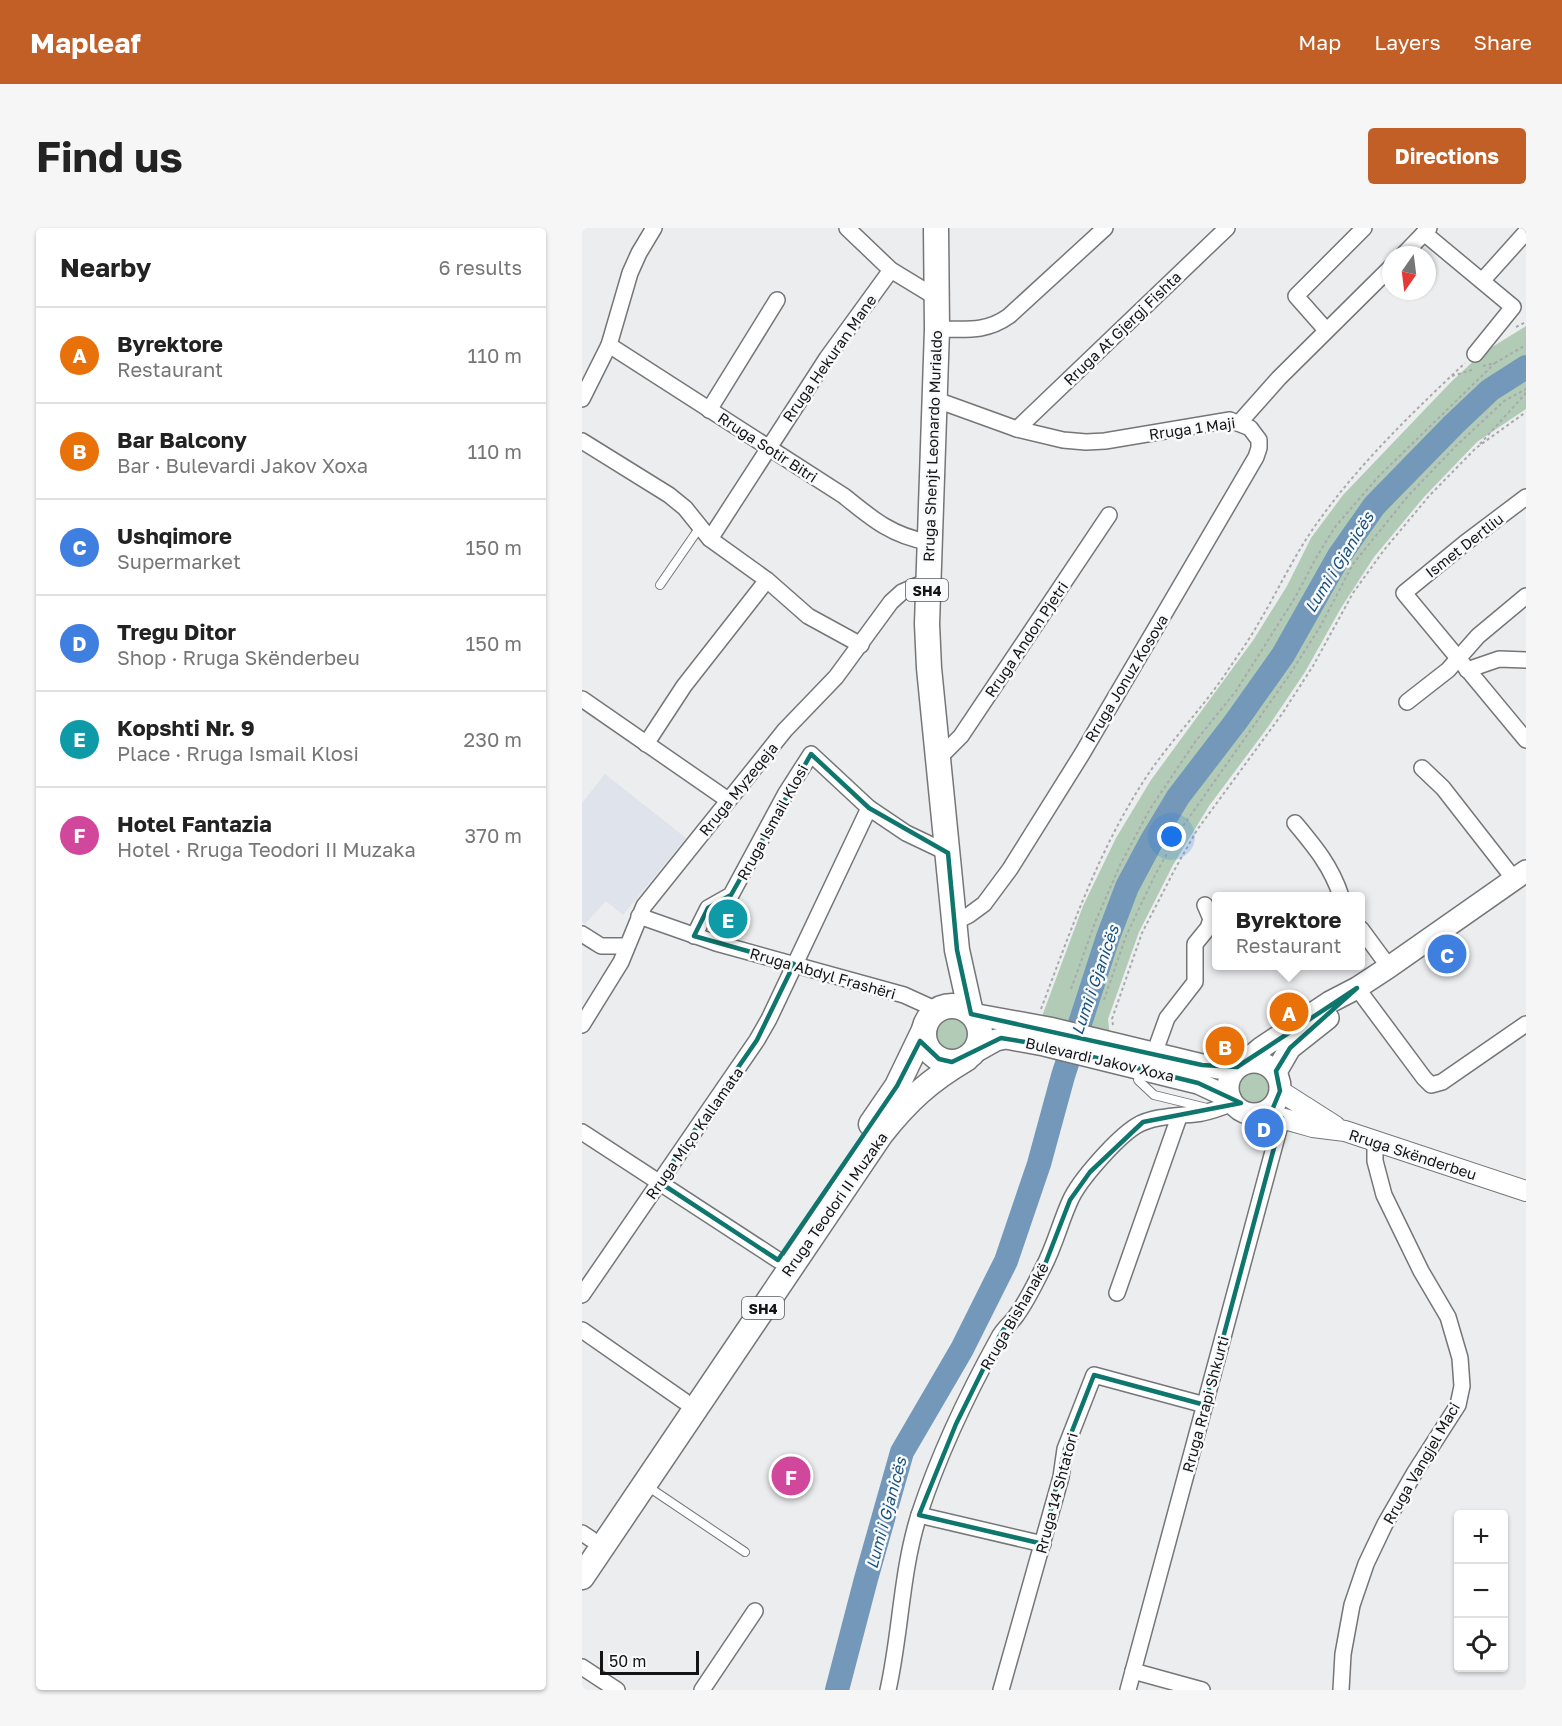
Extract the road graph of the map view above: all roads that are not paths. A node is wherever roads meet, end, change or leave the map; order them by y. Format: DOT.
graph roads {
  1 [pos="654,228"];
  2 [pos="847,228"];
  3 [pos="936,228"];
  4 [pos="1105,228"];
  5 [pos="1227,228"];
  6 [pos="1364,228"];
  7 [pos="1426,230"];
  8 [pos="1526,232"];
  9 [pos="1411,246"];
  10 [pos="891,270"];
  11 [pos="1382,276"];
  12 [pos="1482,281"];
  13 [pos="937,298"];
  14 [pos="777,300"];
  15 [pos="937,329"];
  16 [pos="1326,330"];
  17 [pos="609,345"];
  18 [pos="1474,354"];
  19 [pos="584,391"];
  20 [pos="934,399"];
  21 [pos="709,410"];
  22 [pos="1239,423"];
  23 [pos="1017,429"];
  24 [pos="582,441"];
  25 [pos="768,448"];
  26 [pos="1526,497"];
  27 [pos="1109,515"];
  28 [pos="706,532"];
  29 [pos="928,542"];
  30 [pos="768,580"];
  31 [pos="927,581"];
  32 [pos="660,585"];
  33 [pos="1526,596"];
  34 [pos="861,645"];
  35 [pos="1526,660"];
  36 [pos="1462,665"];
  37 [pos="582,699"];
  38 [pos="1407,702"];
  39 [pos="1526,740"];
  40 [pos="646,744"];
  41 [pos="938,759"];
  42 [pos="1422,768"];
  43 [pos="728,800"];
  44 [pos="869,808"];
  45 [pos="1295,823"];
  46 [pos="948,853"];
  47 [pos="1520,875"];
  48 [pos="1339,892"];
  49 [pos="1205,905"];
  50 [pos="639,916"];
  51 [pos="955,922"];
  52 [pos="1365,934"];
  53 [pos="694,936"];
  54 [pos="584,941"];
  55 [pos="627,946"];
  56 [pos="957,950"];
  57 [pos="794,964"];
  58 [pos="1389,967"];
  59 [pos="1358,988"];
  60 [pos="939,1009"];
  61 [pos="971,1013"];
  62 [pos="1526,1024"];
  63 [pos="582,1025"];
  64 [pos="924,1030"];
  65 [pos="1043,1033"];
  66 [pos="968,1056"];
  67 [pos="1147,1061"];
  68 [pos="1240,1066"];
  69 [pos="1278,1082"];
  70 [pos="1226,1104"];
  71 [pos="1273,1115"];
  72 [pos="1179,1117"];
  73 [pos="1345,1131"];
  74 [pos="584,1138"];
  75 [pos="1375,1140"];
  76 [pos="659,1182"];
  77 [pos="1526,1191"];
  78 [pos="778,1260"];
  79 [pos="1117,1293"];
  80 [pos="582,1295"];
  81 [pos="582,1330"];
  82 [pos="684,1401"];
  83 [pos="1206,1404"];
  84 [pos="644,1484"];
  85 [pos="920,1515"];
  86 [pos="585,1542"];
  87 [pos="1043,1544"];
  88 [pos="745,1552"];
  89 [pos="582,1577"];
  90 [pos="755,1611"];
  91 [pos="582,1667"];
  92 [pos="1133,1671"];
  93 [pos="617,1690"];
  94 [pos="702,1690"];
  95 [pos="888,1690"];
  96 [pos="1001,1690"];
  97 [pos="1128,1690"];
  98 [pos="1202,1690"];
  99 [pos="1341,1690"];
  1 -- 17 [label="street"];
  2 -- 10 [label="street"];
  3 -- 13 [label="main road, Rruga Shenjt Leonardo Murialdo / SH4"];
  4 -- 15 [label="street"];
  5 -- 23 [label="street, Rruga At Gjergj Fishta"];
  6 -- 16 [label="street"];
  7 -- 9 [label="street"];
  7 -- 12 [label="street"];
  8 -- 12 [label="street"];
  10 -- 13 [label="street"];
  10 -- 25 [label="street, Rruga Hekuran Mane"];
  11 -- 16 [label="street, Rruga 1 Maji"];
  12 -- 18 [label="street"];
  13 -- 15 [label="main road, Rruga Shenjt Leonardo Murialdo / SH4"];
  14 -- 21 [label="street"];
  15 -- 20 [label="main road, Rruga Shenjt Leonardo Murialdo / SH4"];
  16 -- 22 [label="street, Rruga 1 Maji"];
  17 -- 19 [label="street"];
  17 -- 21 [label="street, Rruga Sotir Bitri"];
  20 -- 23 [label="street, Rruga 1 Maji"];
  20 -- 29 [label="main road, Rruga Shenjt Leonardo Murialdo / SH4"];
  21 -- 25 [label="street, Rruga Sotir Bitri"];
  22 -- 23 [label="street, Rruga 1 Maji"];
  22 -- 51 [label="street, Rruga Jonuz Kosova"];
  24 -- 28 [label="street"];
  25 -- 28 [label="street, Rruga Hekuran Mane"];
  25 -- 29 [label="street, Rruga Sotir Bitri"];
  26 -- 36 [label="street, Ismet Dertliu"];
  27 -- 41 [label="street, Rruga Andon Pjetri"];
  28 -- 30 [label="street"];
  28 -- 32 [label="lane"];
  29 -- 31 [label="main road, Rruga Shenjt Leonardo Murialdo / SH4"];
  30 -- 34 [label="street"];
  30 -- 40 [label="street"];
  31 -- 34 [label="street, Rruga Myzeqeja"];
  31 -- 41 [label="main road, Rruga Shenjt Leonardo Murialdo / SH4"];
  33 -- 36 [label="street"];
  34 -- 43 [label="street, Rruga Myzeqeja"];
  35 -- 36 [label="street"];
  36 -- 38 [label="street"];
  36 -- 39 [label="street"];
  37 -- 40 [label="street"];
  40 -- 43 [label="street"];
  41 -- 46 [label="main road, Rruga Shenjt Leonardo Murialdo / SH4"];
  42 -- 47 [label="street"];
  43 -- 50 [label="street, Rruga Myzeqeja"];
  44 -- 46 [label="street, Rruga Ismail Klosi"];
  44 -- 53 [label="street, Rruga Ismail Klosi"];
  44 -- 57 [label="street, Rruga Miço Kallamata"];
  45 -- 48 [label="street"];
  46 -- 51 [label="main road, Rruga Shenjt Leonardo Murialdo / SH4"];
  47 -- 58 [label="main road"];
  49 -- 67 [label="street, Bulevardi Jakov Xoxa"];
  50 -- 53 [label="street, Rruga Abdyl Frashëri"];
  50 -- 55 [label="street, Rruga Myzeqeja"];
  51 -- 56 [label="main road, Rruga Shenjt Leonardo Murialdo / SH4"];
  52 -- 58 [label="street"];
  53 -- 57 [label="street, Rruga Abdyl Frashëri"];
  54 -- 55 [label="street"];
  55 -- 63 [label="street, Rruga Myzeqeja"];
  56 -- 60 [label="main road, Rruga Shenjt Leonardo Murialdo / SH4"];
  56 -- 61 [label="main road, Rruga Shenjt Leonardo Murialdo / SH4"];
  57 -- 60 [label="street, Rruga Abdyl Frashëri"];
  57 -- 76 [label="street, Rruga Miço Kallamata"];
  58 -- 59 [label="main road"];
  59 -- 62 [label="street"];
  59 -- 68 [label="main road"];
  59 -- 69 [label="main road"];
  60 -- 61 [label="main road"];
  60 -- 64 [label="main road, SH4"];
  61 -- 65 [label="main road, Bulevardi Jakov Xoxa"];
  61 -- 66 [label="main road, SH4"];
  64 -- 66 [label="main road"];
  64 -- 78 [label="main road, Rruga Teodori II Muzaka / SH4"];
  65 -- 66 [label="main road, Bulevardi Jakov Xoxa"];
  65 -- 67 [label="main road, Bulevardi Jakov Xoxa"];
  66 -- 84 [label="main road, Rruga Teodori II Muzaka / SH4"];
  67 -- 68 [label="main road, Bulevardi Jakov Xoxa"];
  67 -- 70 [label="main road, Bulevardi Jakov Xoxa"];
  68 -- 69 [label="main road"];
  68 -- 70 [label="main road"];
  69 -- 71 [label="main road"];
  69 -- 73 [label="street"];
  70 -- 71 [label="main road"];
  70 -- 72 [label="street, Rruga Bishanakë"];
  71 -- 73 [label="street, Rruga Skënderbeu"];
  71 -- 83 [label="street, Rruga Rrapi Shkurti"];
  72 -- 79 [label="street"];
  72 -- 85 [label="street, Rruga Bishanakë"];
  73 -- 75 [label="street, Rruga Skënderbeu"];
  74 -- 76 [label="street"];
  75 -- 77 [label="street, Rruga Skënderbeu"];
  75 -- 99 [label="street, Rruga Vangjel Maci"];
  76 -- 78 [label="street"];
  76 -- 80 [label="street, Rruga Miço Kallamata"];
  78 -- 82 [label="main road, Rruga Teodori II Muzaka / SH4"];
  81 -- 82 [label="street"];
  82 -- 86 [label="main road, Rruga Teodori II Muzaka / SH4"];
  83 -- 87 [label="street, Rruga 14 Shtatori"];
  83 -- 92 [label="street, Rruga Rrapi Shkurti"];
  84 -- 88 [label="lane"];
  84 -- 89 [label="main road, Rruga Teodori II Muzaka / SH4"];
  85 -- 87 [label="street"];
  85 -- 95 [label="street, Rruga Bishanakë"];
  87 -- 96 [label="street, Rruga 14 Shtatori"];
  90 -- 94 [label="street"];
  91 -- 93 [label="street"];
  92 -- 97 [label="street, Rruga Rrapi Shkurti"];
  92 -- 98 [label="street"];
}
